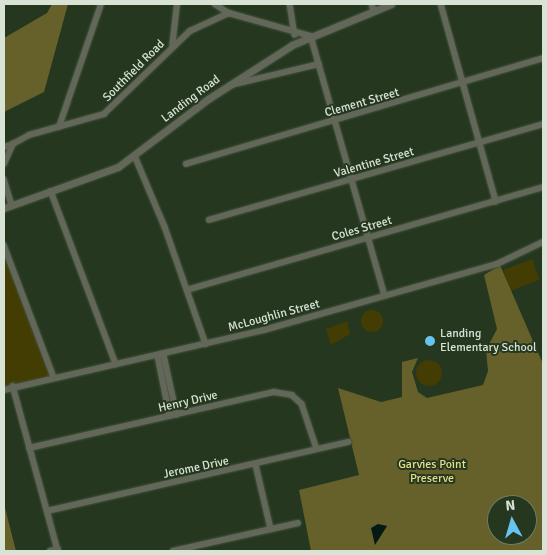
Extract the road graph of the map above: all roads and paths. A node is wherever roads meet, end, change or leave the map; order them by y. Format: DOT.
graph roads {
  1 [pos="101,4"];
  2 [pos="177,4"];
  3 [pos="215,4"];
  4 [pos="290,4"];
  5 [pos="392,4"];
  6 [pos="440,4"];
  7 [pos="373,7"];
  8 [pos="229,13"];
  9 [pos="295,34"];
  10 [pos="311,36"];
  11 [pos="172,48"];
  12 [pos="543,58"];
  13 [pos="319,64"];
  14 [pos="228,85"];
  15 [pos="463,85"];
  16 [pos="336,121"];
  17 [pos="543,124"];
  18 [pos="59,127"];
  19 [pos="480,142"];
  20 [pos="13,144"];
  21 [pos="4,148"];
  22 [pos="135,156"];
  23 [pos="4,164"];
  24 [pos="186,164"];
  25 [pos="4,179"];
  26 [pos="352,179"];
  27 [pos="543,188"];
  28 [pos="51,191"];
  29 [pos="496,201"];
  30 [pos="12,205"];
  31 [pos="4,208"];
  32 [pos="209,220"];
  33 [pos="369,237"];
  34 [pos="543,242"];
  35 [pos="4,245"];
  36 [pos="187,290"];
  37 [pos="385,295"];
  38 [pos="206,344"];
  39 [pos="161,355"];
  40 [pos="116,364"];
  41 [pos="54,377"];
  42 [pos="13,386"];
  43 [pos="4,390"];
  44 [pos="177,415"];
  45 [pos="170,416"];
  46 [pos="348,442"];
  47 [pos="29,448"];
  48 [pos="318,449"];
  49 [pos="256,465"];
  50 [pos="47,511"];
  51 [pos="298,523"];
  52 [pos="271,529"];
  53 [pos="58,550"];
  54 [pos="50,551"];
  55 [pos="172,551"];
  1 -- 18 [label="street"];
  2 -- 11 [label="street"];
  3 -- 8 [label="street"];
  4 -- 9 [label="street"];
  5 -- 7 [label="street, Landing Road"];
  6 -- 15 [label="street"];
  7 -- 10 [label="street, Landing Road"];
  8 -- 9 [label="street"];
  8 -- 11 [label="street, Southfield Road"];
  9 -- 10 [label="street"];
  10 -- 13 [label="street"];
  10 -- 14 [label="street, Landing Road"];
  11 -- 18 [label="street, Southfield Road"];
  12 -- 15 [label="street, Clement Street"];
  13 -- 14 [label="street"];
  13 -- 16 [label="street"];
  14 -- 22 [label="street, Landing Road"];
  15 -- 16 [label="street, Clement Street"];
  15 -- 19 [label="street"];
  16 -- 24 [label="street, Clement Street"];
  16 -- 26 [label="street"];
  17 -- 19 [label="street, Valentine Street"];
  18 -- 20 [label="street, Southfield Road"];
  19 -- 26 [label="street, Valentine Street"];
  19 -- 29 [label="street"];
  20 -- 21 [label="street, Southfield Road"];
  20 -- 23 [label="street"];
  22 -- 28 [label="street, Landing Road"];
  22 -- 36 [label="street"];
  25 -- 30 [label="street"];
  26 -- 32 [label="street, Valentine Street"];
  26 -- 33 [label="street"];
  27 -- 29 [label="street, Coles Street"];
  28 -- 30 [label="street, Landing Road"];
  28 -- 40 [label="street"];
  29 -- 33 [label="street, Coles Street"];
  30 -- 31 [label="street, Landing Road"];
  33 -- 36 [label="street, Coles Street"];
  33 -- 37 [label="street"];
  34 -- 37 [label="street, McLoughlin Street"];
  35 -- 41 [label="street"];
  36 -- 38 [label="street"];
  37 -- 38 [label="street, McLoughlin Street"];
  38 -- 39 [label="street, McLoughlin Street"];
  39 -- 40 [label="street, McLoughlin Street"];
  39 -- 44 [label="street"];
  39 -- 45 [label="street"];
  40 -- 41 [label="street, McLoughlin Street"];
  41 -- 42 [label="street, McLoughlin Street"];
  42 -- 43 [label="street, McLoughlin Street"];
  42 -- 47 [label="street"];
  44 -- 45 [label="street, Henry Drive"];
  44 -- 48 [label="street, Henry Drive"];
  45 -- 47 [label="street, Henry Drive"];
  46 -- 48 [label="street, Jerome Drive"];
  47 -- 50 [label="street"];
  48 -- 49 [label="street, Jerome Drive"];
  49 -- 50 [label="street, Jerome Drive"];
  49 -- 52 [label="street"];
  50 -- 53 [label="street"];
  51 -- 52 [label="street"];
  52 -- 55 [label="street"];
  53 -- 54 [label="street"];
}
